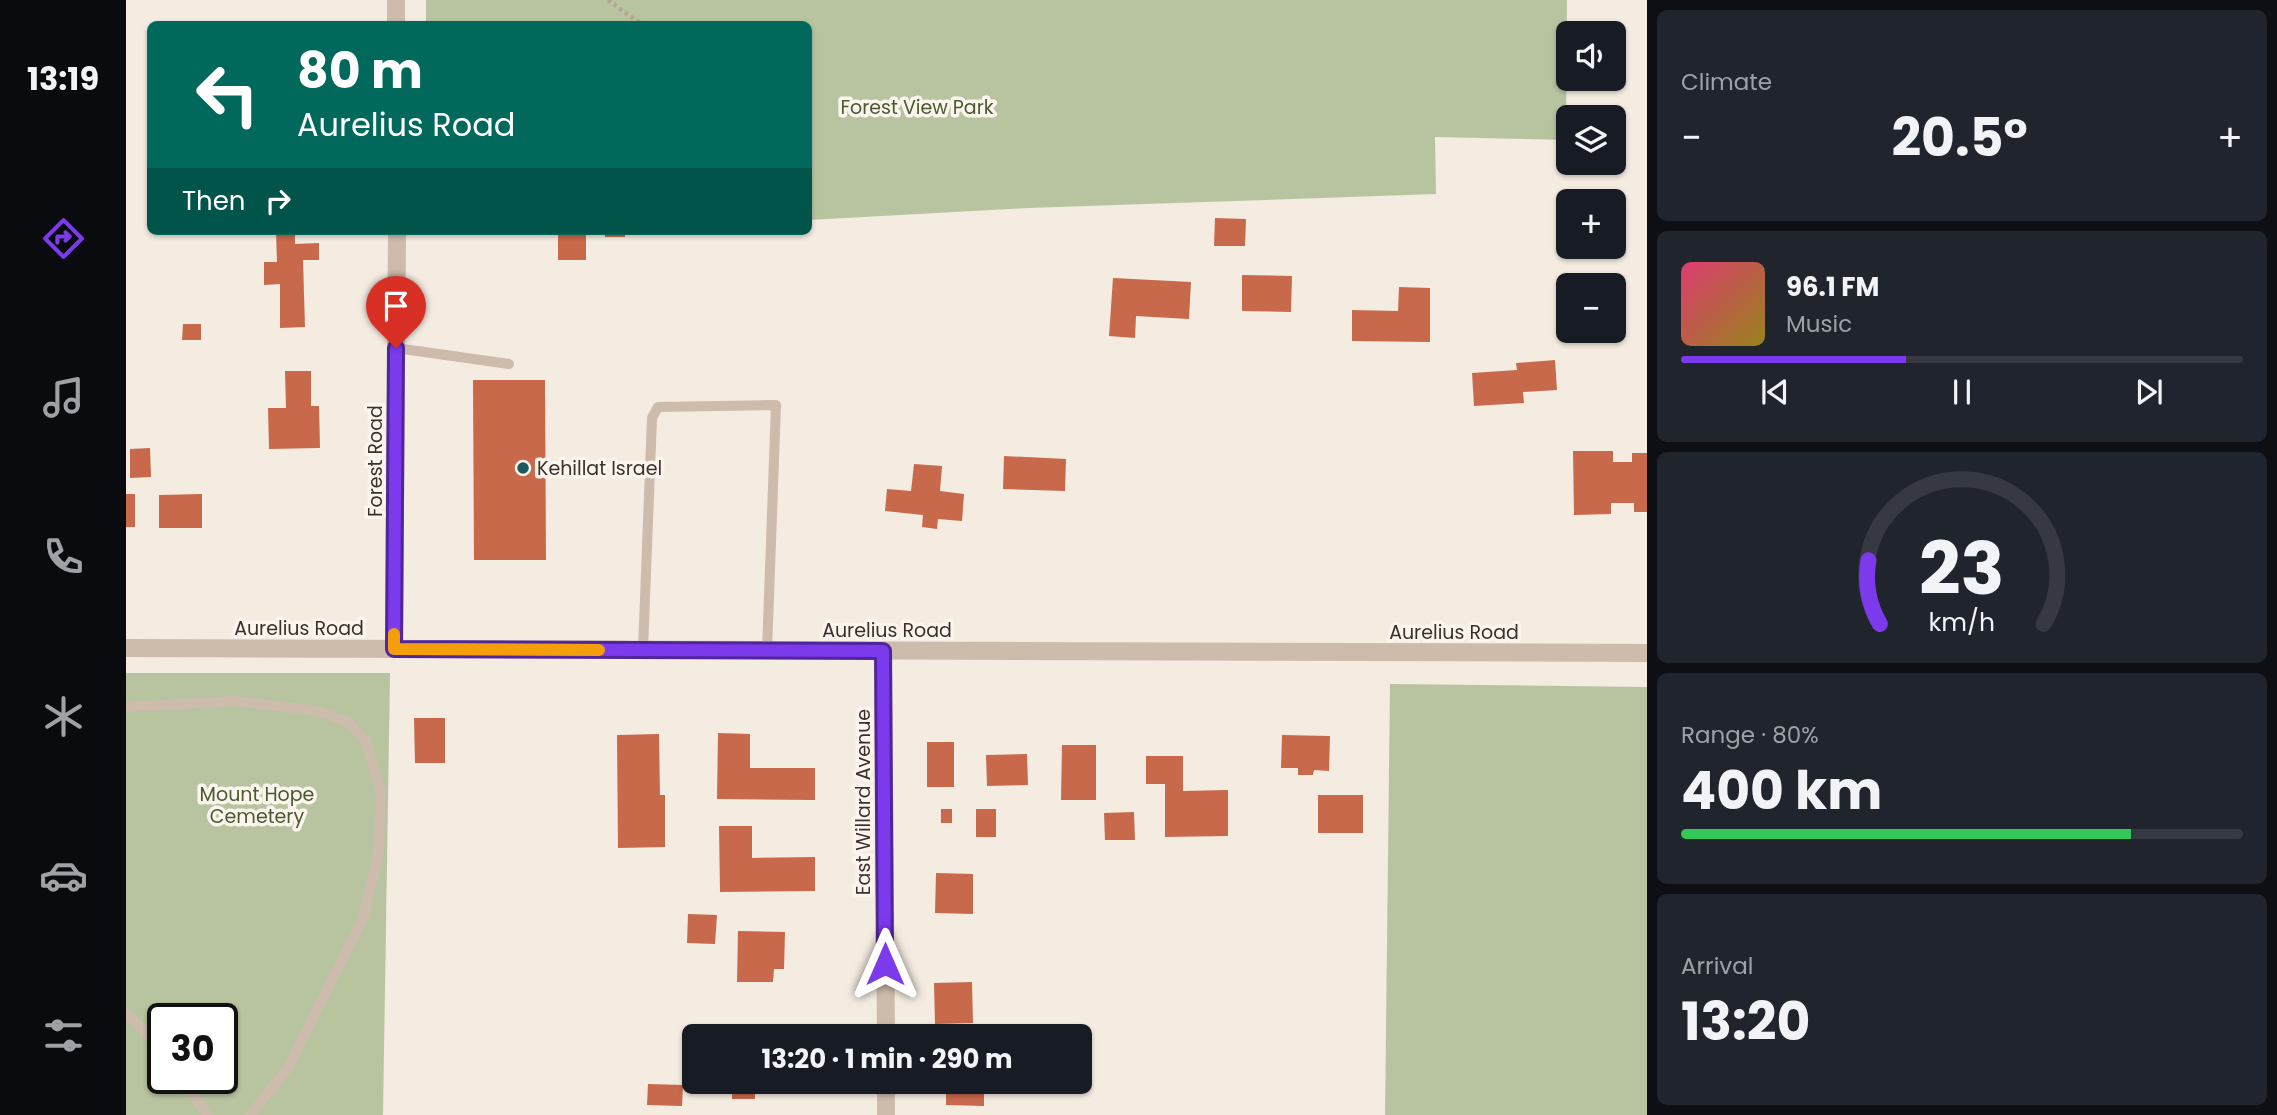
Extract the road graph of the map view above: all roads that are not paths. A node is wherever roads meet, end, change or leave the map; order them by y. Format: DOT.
graph roads {
  1 [pos="396,0"];
  2 [pos="396,21"];
  3 [pos="397,235"];
  4 [pos="396,348"];
  5 [pos="509,364"];
  6 [pos="126,648"];
  7 [pos="394,649"];
  8 [pos="643,650"];
  9 [pos="766,650"];
  10 [pos="883,651"];
  11 [pos="1647,653"];
  12 [pos="126,707"];
  13 [pos="126,1013"];
  14 [pos="886,1024"];
  15 [pos="147,1034"];
  16 [pos="193,1094"];
  17 [pos="886,1094"];
  18 [pos="207,1115"];
  19 [pos="250,1115"];
  20 [pos="886,1115"];
  1 -- 2 [label="street"];
  3 -- 4 [label="street, Forest Road"];
  4 -- 5 [label="lane"];
  4 -- 7 [label="street, Forest Road"];
  6 -- 7 [label="street, Aurelius Road"];
  7 -- 8 [label="street, Aurelius Road"];
  8 -- 9 [label="street, Aurelius Road"];
  8 -- 9 [label="lane"];
  9 -- 10 [label="street, Aurelius Road"];
  10 -- 11 [label="street, Aurelius Road"];
  10 -- 14 [label="street, East Willard Avenue"];
  12 -- 19 [label="lane"];
  13 -- 15 [label="lane"];
  16 -- 18 [label="lane"];
  17 -- 20 [label="street"];
}
